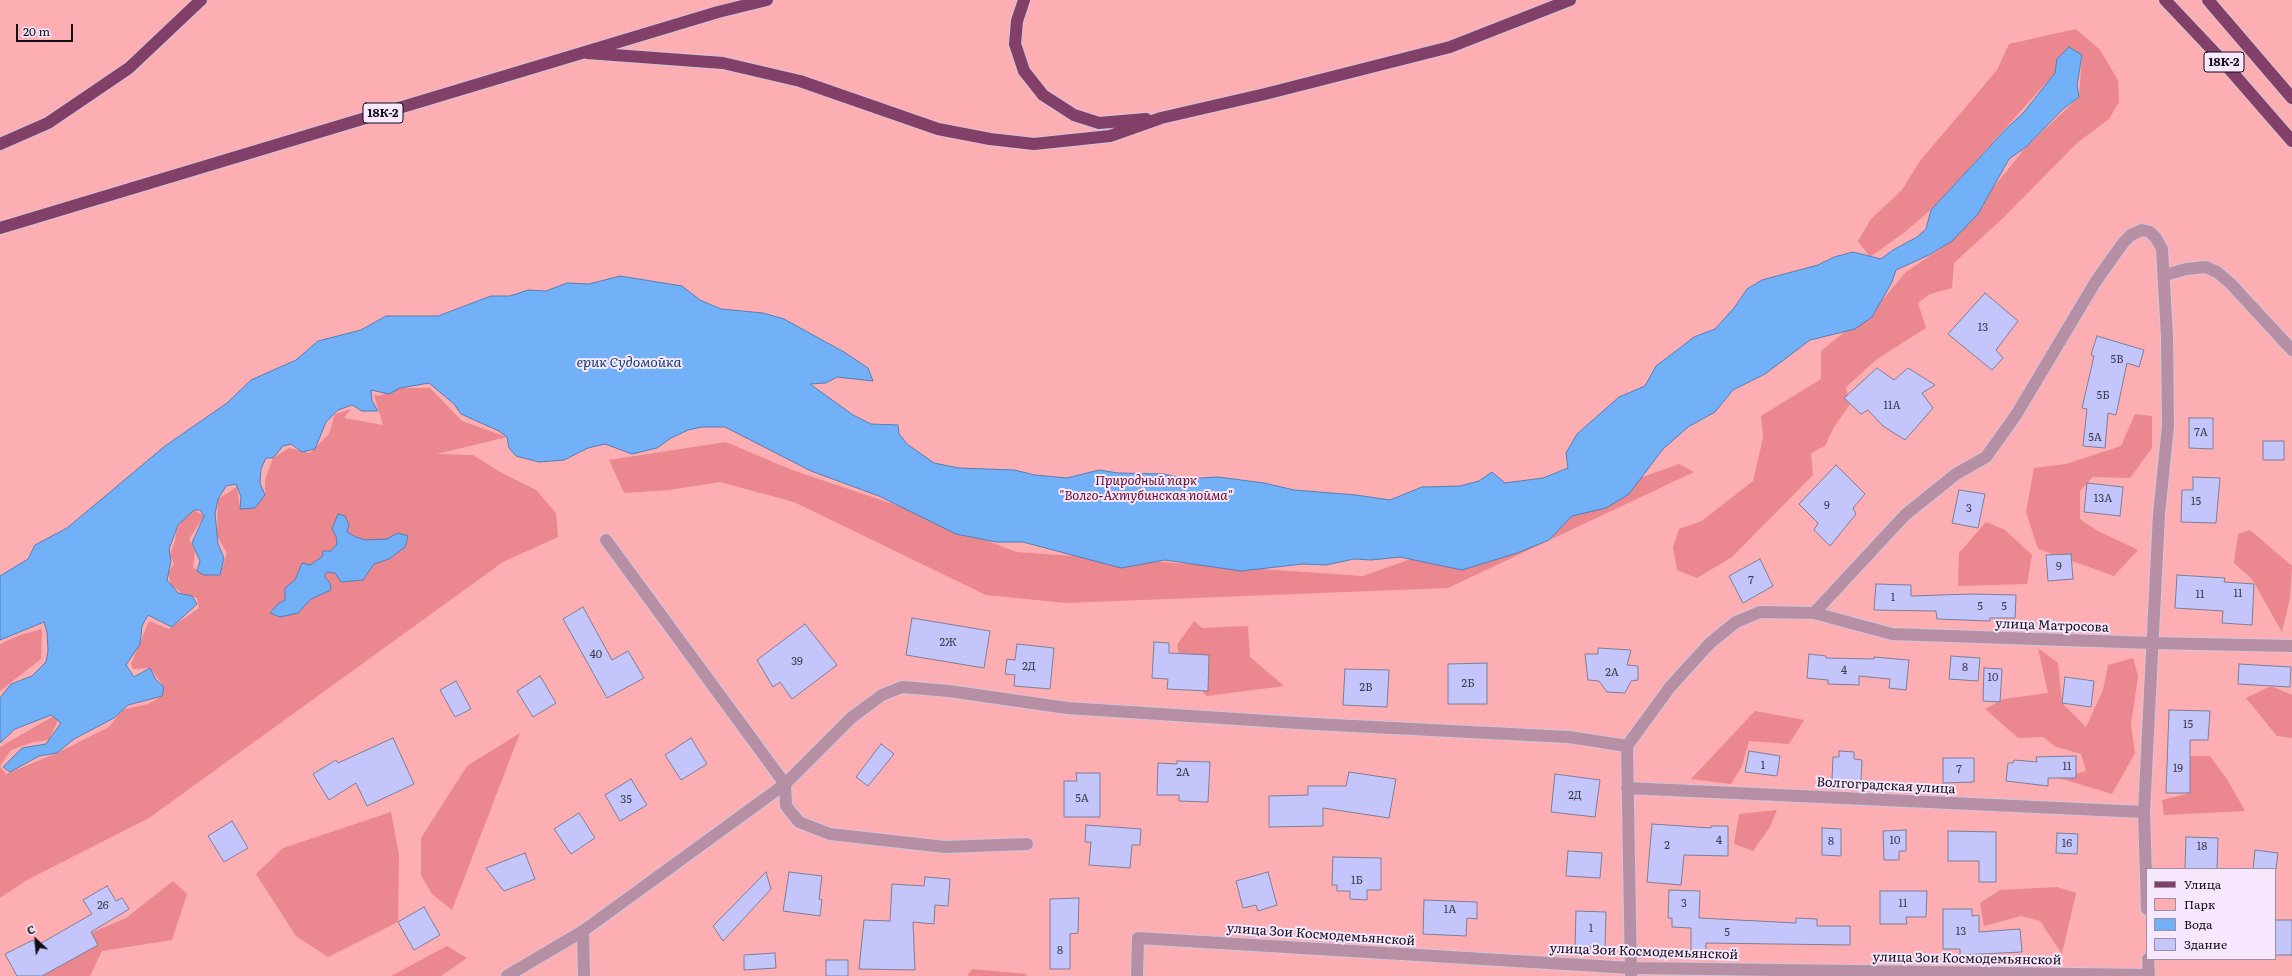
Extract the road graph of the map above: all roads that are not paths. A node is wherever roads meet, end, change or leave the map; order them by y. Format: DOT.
graph roads {
  1 [pos="201,0"];
  2 [pos="767,0"];
  3 [pos="1024,0"];
  4 [pos="1570,0"];
  5 [pos="2165,0"];
  6 [pos="2208,0"];
  7 [pos="587,53"];
  8 [pos="2292,98"];
  9 [pos="1161,118"];
  10 [pos="2292,141"];
  11 [pos="0,144"];
  12 [pos="0,228"];
  13 [pos="2165,275"];
  14 [pos="2292,350"];
  15 [pos="606,540"];
  16 [pos="1814,613"];
  17 [pos="2152,643"];
  18 [pos="2292,646"];
  19 [pos="1627,746"];
  20 [pos="785,784"];
  21 [pos="1627,788"];
  22 [pos="2144,812"];
  23 [pos="1027,844"];
  24 [pos="2146,877"];
  25 [pos="583,931"];
  26 [pos="2148,960"];
  27 [pos="1631,972"];
  28 [pos="507,976"];
  29 [pos="584,976"];
  30 [pos="1137,976"];
  31 [pos="2149,976"];
  1 -- 11 [label="main road"];
  2 -- 7 [label="main road, 18К-2"];
  3 -- 9 [label="main road"];
  4 -- 9 [label="main road"];
  5 -- 10 [label="main road, 18К-2"];
  6 -- 8 [label="main road, 18К-2"];
  7 -- 9 [label="main road"];
  7 -- 12 [label="main road, 18К-2"];
  13 -- 14 [label="street"];
  13 -- 16 [label="street"];
  13 -- 17 [label="street"];
  15 -- 20 [label="street"];
  16 -- 17 [label="street, улица Матросова"];
  16 -- 19 [label="street, улица Матросова"];
  17 -- 18 [label="street, улица Матросова"];
  17 -- 22 [label="street"];
  19 -- 20 [label="street"];
  19 -- 21 [label="street"];
  20 -- 23 [label="street"];
  20 -- 25 [label="street"];
  21 -- 22 [label="street, Волгоградская улица"];
  21 -- 27 [label="street"];
  22 -- 24 [label="street"];
  25 -- 28 [label="street"];
  25 -- 29 [label="street"];
  26 -- 31 [label="street"];
  27 -- 30 [label="street, улица Зои Космодемьянской"];
  27 -- 31 [label="street, улица Зои Космодемьянской"];
}
